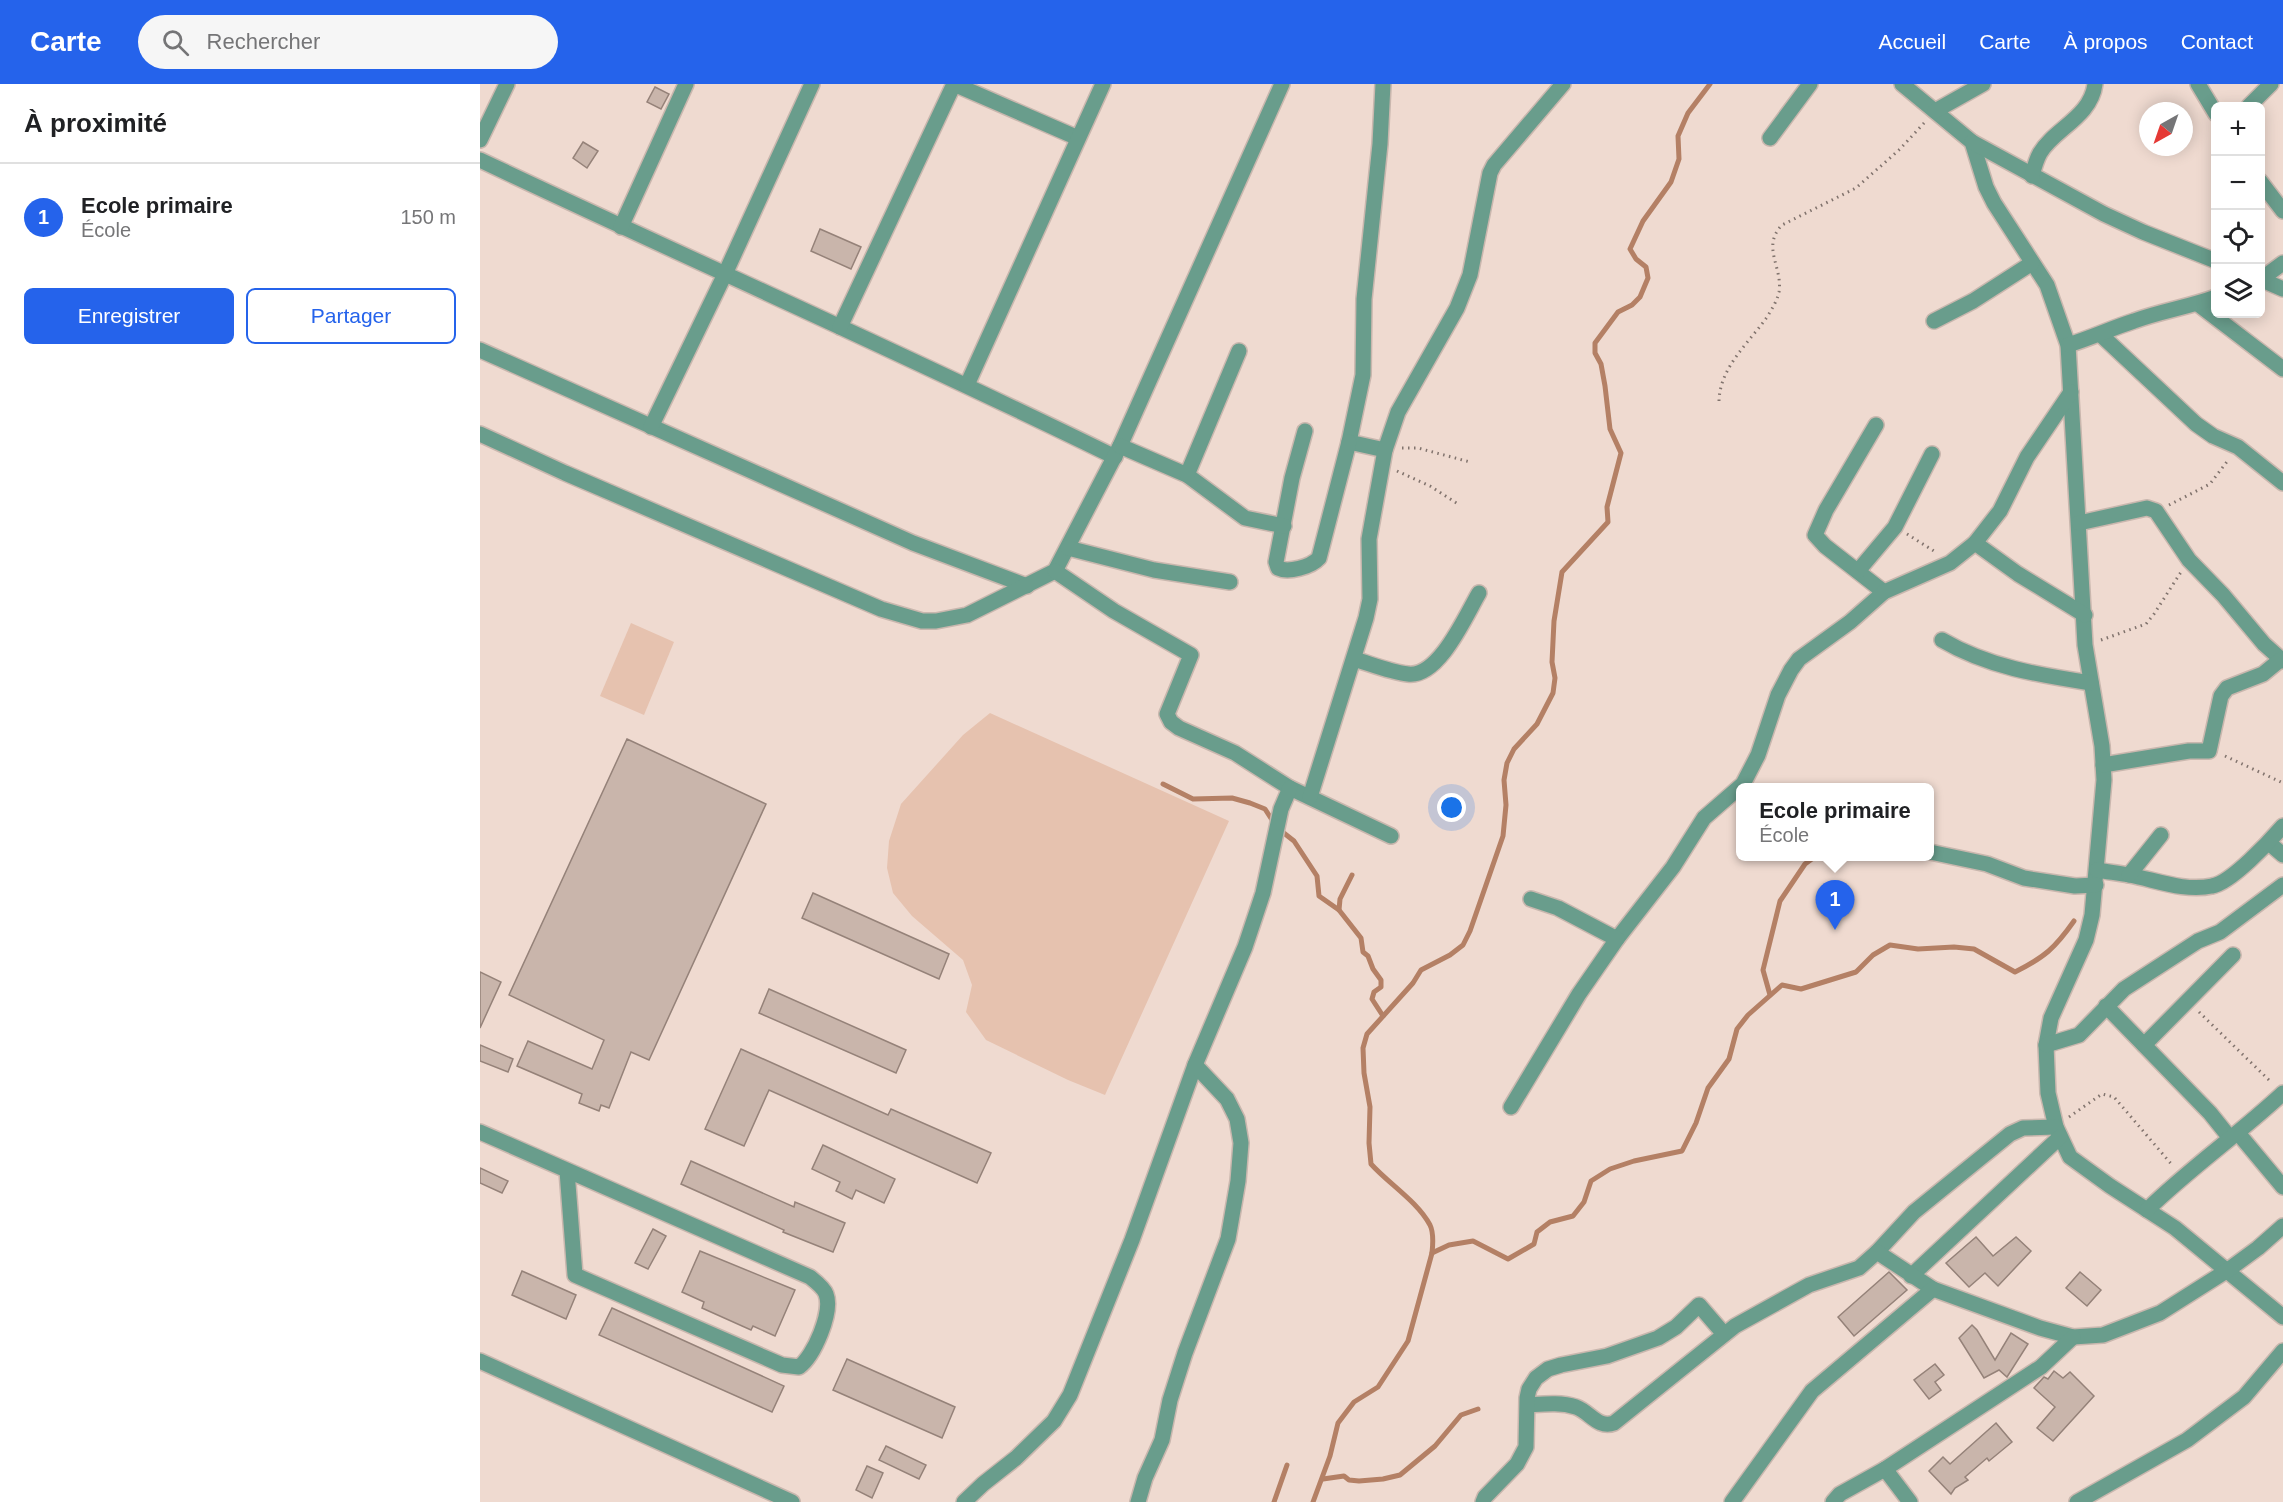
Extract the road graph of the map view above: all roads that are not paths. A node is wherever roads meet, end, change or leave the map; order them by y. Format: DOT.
graph roads {
  1 [pos="507,84"];
  2 [pos="686,84"];
  3 [pos="812,84"];
  4 [pos="954,84"];
  5 [pos="1103,84"];
  6 [pos="1282,84"];
  7 [pos="1383,84"];
  8 [pos="1563,84"];
  9 [pos="1810,84"];
  10 [pos="1902,84"];
  11 [pos="1983,84"];
  12 [pos="2095,84"];
  13 [pos="2198,84"];
  14 [pos="2271,84"];
  15 [pos="2253,102"];
  16 [pos="2211,106"];
  17 [pos="1935,111"];
  18 [pos="1078,138"];
  19 [pos="1770,138"];
  20 [pos="480,140"];
  21 [pos="1972,142"];
  22 [pos="480,160"];
  23 [pos="2032,176"];
  24 [pos="2265,188"];
  25 [pos="2283,211"];
  26 [pos="621,227"];
  27 [pos="2211,259"];
  28 [pos="2032,263"];
  29 [pos="2283,263"];
  30 [pos="726,274"];
  31 [pos="2265,277"];
  32 [pos="2265,282"];
  33 [pos="2283,289"];
  34 [pos="2211,299"];
  35 [pos="2198,304"];
  36 [pos="1934,321"];
  37 [pos="840,327"];
  38 [pos="2101,335"];
  39 [pos="2068,345"];
  40 [pos="480,350"];
  41 [pos="1239,351"];
  42 [pos="2283,369"];
  43 [pos="967,385"];
  44 [pos="2071,392"];
  45 [pos="1876,425"];
  46 [pos="651,427"];
  47 [pos="1305,431"];
  48 [pos="480,434"];
  49 [pos="1349,442"];
  50 [pos="1117,451"];
  51 [pos="1932,454"];
  52 [pos="1383,457"];
  53 [pos="1187,475"];
  54 [pos="2283,483"];
  55 [pos="2079,523"];
  56 [pos="1284,526"];
  57 [pos="1976,543"];
  58 [pos="1068,548"];
  59 [pos="1054,571"];
  60 [pos="1858,571"];
  61 [pos="1230,582"];
  62 [pos="1027,586"];
  63 [pos="1884,592"];
  64 [pos="1479,593"];
  65 [pos="2085,615"];
  66 [pos="1941,640"];
  67 [pos="1354,659"];
  68 [pos="2282,661"];
  69 [pos="2091,683"];
  70 [pos="2103,765"];
  71 [pos="1750,783"];
  72 [pos="1290,788"];
  73 [pos="1736,795"];
  74 [pos="1310,797"];
  75 [pos="2283,826"];
  76 [pos="2161,835"];
  77 [pos="1391,836"];
  78 [pos="2269,843"];
  79 [pos="1934,853"];
  80 [pos="2283,855"];
  81 [pos="2129,875"];
  82 [pos="2097,878"];
  83 [pos="2283,885"];
  84 [pos="1531,899"];
  85 [pos="1617,939"];
  86 [pos="2234,955"];
  87 [pos="2106,1006"];
  88 [pos="2046,1045"];
  89 [pos="2144,1045"];
  90 [pos="1195,1065"];
  91 [pos="2283,1093"];
  92 [pos="1511,1107"];
  93 [pos="480,1132"];
  94 [pos="2058,1132"];
  95 [pos="2234,1136"];
  96 [pos="567,1170"];
  97 [pos="2283,1187"];
  98 [pos="2147,1210"];
  99 [pos="2283,1226"];
  100 [pos="1877,1252"];
  101 [pos="2228,1270"];
  102 [pos="1911,1276"];
  103 [pos="1933,1289"];
  104 [pos="2283,1317"];
  105 [pos="1724,1334"];
  106 [pos="2073,1337"];
  107 [pos="2283,1351"];
  108 [pos="480,1361"];
  109 [pos="1528,1405"];
  110 [pos="1885,1469"];
  111 [pos="763,1496"];
  112 [pos="792,1502"];
  113 [pos="964,1502"];
  114 [pos="1138,1502"];
  115 [pos="1483,1502"];
  116 [pos="1732,1502"];
  117 [pos="1833,1502"];
  118 [pos="1911,1502"];
  119 [pos="2077,1502"];
  1 -- 20 [label="street"];
  2 -- 26 [label="street"];
  3 -- 30 [label="street"];
  4 -- 18 [label="street"];
  4 -- 37 [label="street"];
  5 -- 18 [label="street"];
  6 -- 50 [label="street"];
  7 -- 49 [label="street"];
  8 -- 52 [label="street"];
  9 -- 19 [label="street"];
  10 -- 17 [label="street"];
  11 -- 17 [label="street"];
  12 -- 23 [label="street"];
  13 -- 16 [label="street"];
  14 -- 15 [label="street"];
  17 -- 21 [label="street"];
  18 -- 43 [label="street"];
  21 -- 23 [label="street"];
  21 -- 28 [label="street"];
  22 -- 26 [label="street"];
  23 -- 27 [label="street"];
  24 -- 25 [label="street"];
  26 -- 30 [label="street"];
  28 -- 36 [label="street"];
  28 -- 39 [label="street"];
  29 -- 31 [label="street"];
  30 -- 37 [label="street"];
  30 -- 46 [label="street"];
  32 -- 33 [label="street"];
  34 -- 35 [label="street"];
  35 -- 38 [label="street"];
  35 -- 42 [label="street"];
  37 -- 43 [label="street"];
  38 -- 39 [label="street"];
  38 -- 54 [label="street"];
  39 -- 44 [label="street"];
  40 -- 46 [label="street"];
  41 -- 53 [label="street"];
  43 -- 50 [label="street"];
  44 -- 55 [label="street"];
  44 -- 57 [label="street"];
  45 -- 60 [label="street"];
  46 -- 62 [label="street"];
  47 -- 56 [label="street"];
  48 -- 62 [label="street"];
  49 -- 52 [label="street"];
  49 -- 56 [label="street"];
  50 -- 53 [label="street"];
  50 -- 58 [label="street"];
  51 -- 60 [label="street"];
  52 -- 67 [label="street"];
  53 -- 56 [label="street"];
  55 -- 65 [label="street"];
  55 -- 68 [label="street"];
  57 -- 63 [label="street"];
  57 -- 65 [label="street"];
  58 -- 59 [label="street"];
  58 -- 61 [label="street"];
  59 -- 62 [label="street"];
  59 -- 72 [label="street"];
  60 -- 63 [label="street"];
  63 -- 71 [label="street"];
  64 -- 67 [label="street"];
  65 -- 69 [label="street"];
  66 -- 69 [label="street"];
  67 -- 74 [label="street"];
  68 -- 70 [label="street"];
  69 -- 70 [label="street"];
  70 -- 82 [label="street"];
  72 -- 74 [label="street"];
  72 -- 90 [label="street"];
  73 -- 85 [label="street"];
  74 -- 77 [label="street"];
  75 -- 78 [label="street"];
  76 -- 81 [label="street"];
  78 -- 80 [label="street"];
  78 -- 81 [label="street"];
  79 -- 82 [label="street"];
  81 -- 82 [label="street"];
  82 -- 88 [label="street"];
  83 -- 87 [label="street"];
  84 -- 85 [label="street"];
  85 -- 92 [label="street"];
  86 -- 89 [label="street"];
  87 -- 88 [label="street"];
  87 -- 89 [label="street"];
  88 -- 94 [label="street"];
  89 -- 95 [label="street"];
  90 -- 113 [label="street"];
  90 -- 114 [label="street"];
  91 -- 95 [label="street"];
  93 -- 96 [label="street"];
  94 -- 98 [label="street"];
  94 -- 100 [label="street"];
  94 -- 102 [label="street"];
  95 -- 97 [label="street"];
  95 -- 98 [label="street"];
  96 -- 96 [label="street"];
  98 -- 101 [label="street"];
  99 -- 101 [label="street"];
  100 -- 102 [label="street"];
  100 -- 105 [label="street"];
  101 -- 104 [label="street"];
  101 -- 106 [label="street"];
  102 -- 103 [label="street"];
  103 -- 106 [label="street"];
  103 -- 116 [label="street"];
  105 -- 109 [label="street"];
  105 -- 109 [label="street"];
  106 -- 110 [label="street"];
  107 -- 119 [label="street"];
  108 -- 111 [label="street"];
  109 -- 115 [label="street"];
  110 -- 117 [label="street"];
  110 -- 118 [label="street"];
  111 -- 112 [label="street"];
}
